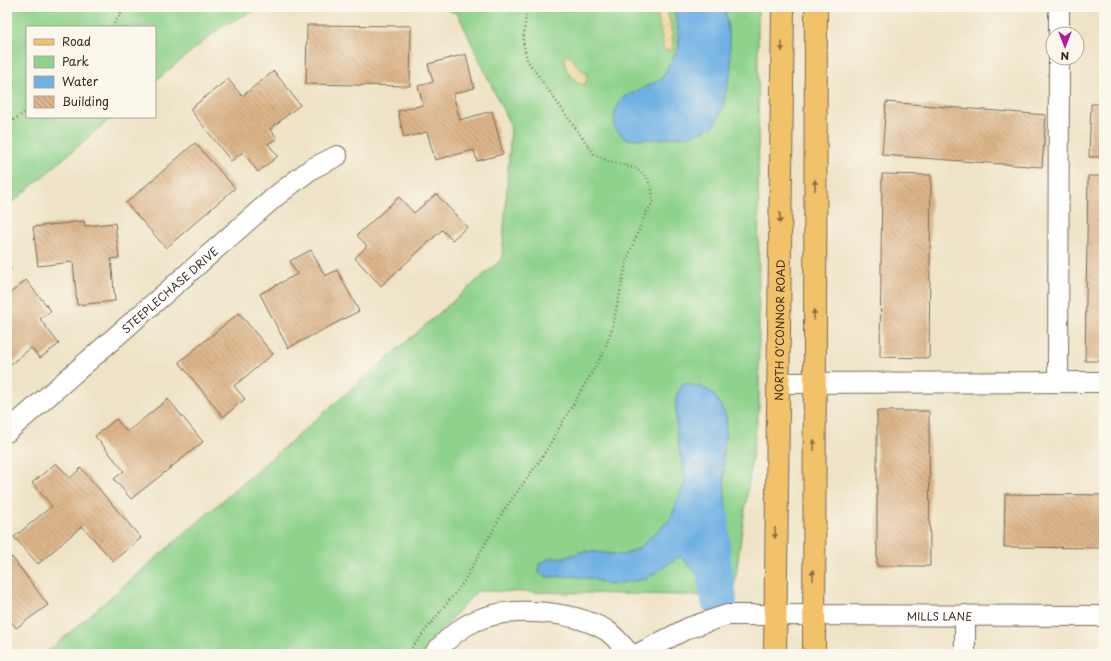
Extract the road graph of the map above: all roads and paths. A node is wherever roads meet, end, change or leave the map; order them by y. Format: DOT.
graph roads {
  1 [pos="125,7"];
  2 [pos="527,7"];
  3 [pos="783,7"];
  4 [pos="816,7"];
  5 [pos="1059,7"];
  6 [pos="113,26"];
  7 [pos="1059,26"];
  8 [pos="1059,66"];
  9 [pos="26,112"];
  10 [pos="7,125"];
  11 [pos="337,156"];
  12 [pos="814,382"];
  13 [pos="1058,382"];
  14 [pos="1104,382"];
  15 [pos="778,383"];
  16 [pos="7,432"];
  17 [pos="774,614"];
  18 [pos="813,614"];
  19 [pos="965,615"];
  20 [pos="1104,616"];
  21 [pos="407,654"];
  22 [pos="434,654"];
  23 [pos="630,654"];
  24 [pos="638,654"];
  25 [pos="775,654"];
  26 [pos="814,654"];
  27 [pos="965,654"];
  1 -- 6 [label="path"];
  2 -- 21 [label="path"];
  3 -- 15 [label="main road, NORTH O'CONNOR ROAD, one-way"];
  12 -- 4 [label="main road, one-way"];
  5 -- 7 [label="street"];
  8 -- 13 [label="street"];
  9 -- 10 [label="path"];
  11 -- 16 [label="street, STEEPLECHASE DRIVE"];
  12 -- 13 [label="street"];
  12 -- 15 [label="street"];
  18 -- 12 [label="main road, one-way"];
  13 -- 14 [label="street"];
  15 -- 17 [label="main road, NORTH O'CONNOR ROAD, one-way"];
  17 -- 18 [label="street, MILLS LANE"];
  17 -- 24 [label="street, MILLS LANE"];
  17 -- 25 [label="main road, NORTH O'CONNOR ROAD"];
  18 -- 19 [label="street, MILLS LANE"];
  18 -- 26 [label="main road"];
  19 -- 20 [label="street, MILLS LANE"];
  19 -- 27 [label="street"];
  22 -- 23 [label="street"];
}
